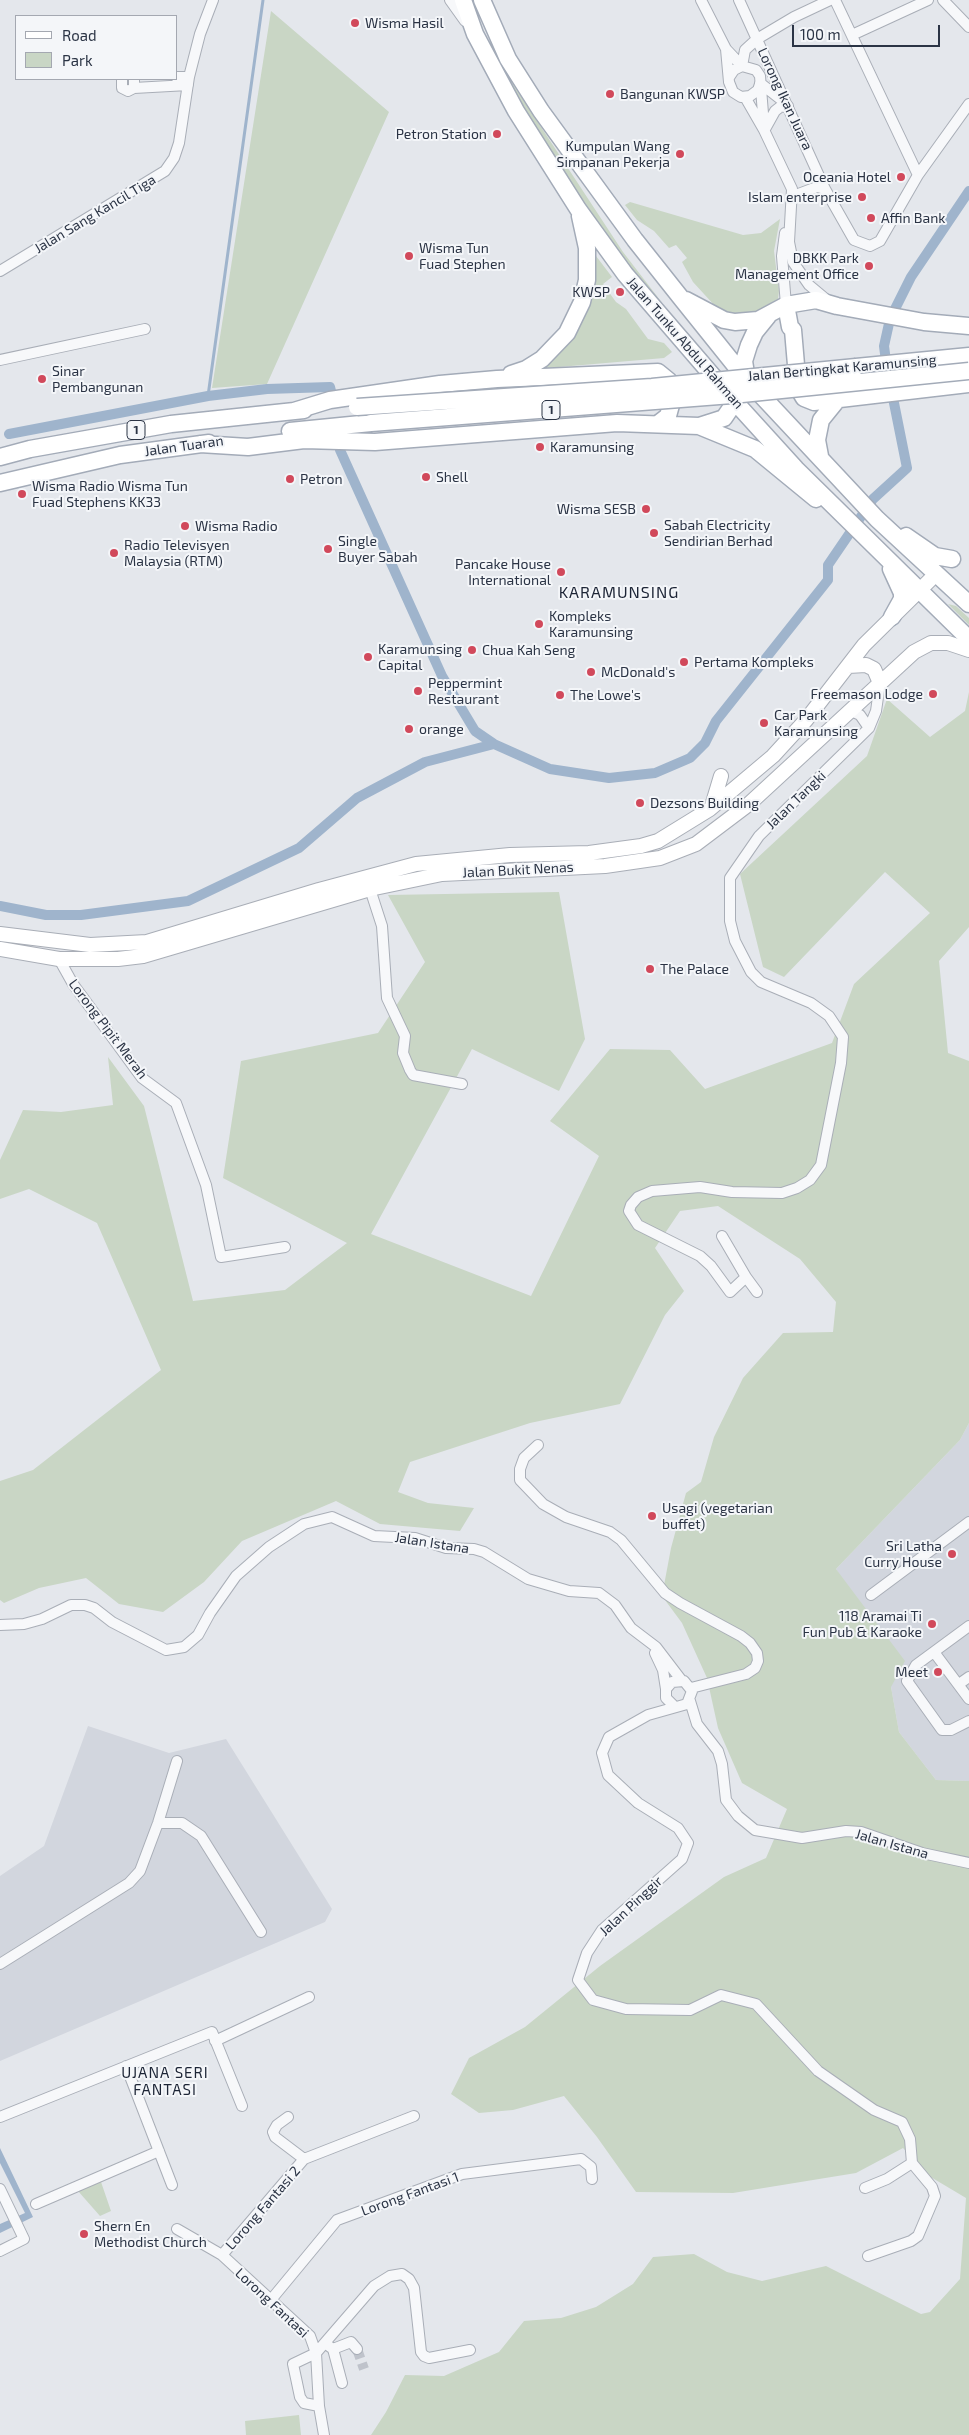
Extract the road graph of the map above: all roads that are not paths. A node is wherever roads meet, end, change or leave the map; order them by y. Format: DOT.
graph roads {
  1 [pos="213,0"];
  2 [pos="450,0"];
  3 [pos="463,0"];
  4 [pos="482,0"];
  5 [pos="702,0"];
  6 [pos="739,0"];
  7 [pos="830,0"];
  8 [pos="835,0"];
  9 [pos="928,0"];
  10 [pos="943,0"];
  11 [pos="969,27"];
  12 [pos="475,34"];
  13 [pos="852,35"];
  14 [pos="757,39"];
  15 [pos="726,49"];
  16 [pos="742,66"];
  17 [pos="730,76"];
  18 [pos="178,78"];
  19 [pos="122,80"];
  20 [pos="188,81"];
  21 [pos="134,83"];
  22 [pos="760,83"];
  23 [pos="745,97"];
  24 [pos="969,104"];
  25 [pos="788,106"];
  26 [pos="764,130"];
  27 [pos="918,175"];
  28 [pos="826,188"];
  29 [pos="793,198"];
  30 [pos="578,209"];
  31 [pos="0,271"];
  32 [pos="678,295"];
  33 [pos="807,301"];
  34 [pos="829,302"];
  35 [pos="786,305"];
  36 [pos="655,310"];
  37 [pos="770,314"];
  38 [pos="969,326"];
  39 [pos="145,329"];
  40 [pos="792,330"];
  41 [pos="969,356"];
  42 [pos="0,360"];
  43 [pos="969,371"];
  44 [pos="497,379"];
  45 [pos="746,379"];
  46 [pos="969,384"];
  47 [pos="838,399"];
  48 [pos="736,403"];
  49 [pos="357,408"];
  50 [pos="294,411"];
  51 [pos="371,423"];
  52 [pos="659,423"];
  53 [pos="757,425"];
  54 [pos="699,426"];
  55 [pos="200,444"];
  56 [pos="0,447"];
  57 [pos="30,449"];
  58 [pos="820,456"];
  59 [pos="0,457"];
  60 [pos="0,483"];
  61 [pos="828,500"];
  62 [pos="890,531"];
  63 [pos="886,558"];
  64 [pos="952,559"];
  65 [pos="936,574"];
  66 [pos="920,590"];
  67 [pos="969,604"];
  68 [pos="892,617"];
  69 [pos="969,639"];
  70 [pos="969,650"];
  71 [pos="848,666"];
  72 [pos="880,683"];
  73 [pos="851,711"];
  74 [pos="869,728"];
  75 [pos="805,752"];
  76 [pos="721,776"];
  77 [pos="735,789"];
  78 [pos="710,809"];
  79 [pos="370,889"];
  80 [pos="0,934"];
  81 [pos="0,949"];
  82 [pos="59,959"];
  83 [pos="462,1084"];
  84 [pos="722,1236"];
  85 [pos="285,1247"];
  86 [pos="746,1277"];
  87 [pos="757,1292"];
  88 [pos="538,1445"];
  89 [pos="969,1522"];
  90 [pos="871,1595"];
  91 [pos="0,1625"];
  92 [pos="969,1626"];
  93 [pos="651,1646"];
  94 [pos="934,1652"];
  95 [pos="969,1677"];
  96 [pos="682,1681"];
  97 [pos="959,1684"];
  98 [pos="691,1688"];
  99 [pos="666,1692"];
  100 [pos="969,1699"];
  101 [pos="690,1701"];
  102 [pos="675,1706"];
  103 [pos="648,1716"];
  104 [pos="969,1721"];
  105 [pos="697,1724"];
  106 [pos="177,1761"];
  107 [pos="158,1823"];
  108 [pos="969,1863"];
  109 [pos="261,1932"];
  110 [pos="0,1964"];
  111 [pos="309,1998"];
  112 [pos="213,2036"];
  113 [pos="126,2066"];
  114 [pos="242,2106"];
  115 [pos="414,2116"];
  116 [pos="0,2117"];
  117 [pos="288,2117"];
  118 [pos="159,2151"];
  119 [pos="304,2159"];
  120 [pos="911,2161"];
  121 [pos="592,2179"];
  122 [pos="172,2185"];
  123 [pos="865,2188"];
  124 [pos="0,2189"];
  125 [pos="36,2204"];
  126 [pos="177,2229"];
  127 [pos="0,2251"];
  128 [pos="222,2255"];
  129 [pos="868,2256"];
  130 [pos="270,2301"];
  131 [pos="329,2346"];
  132 [pos="356,2349"];
  133 [pos="470,2350"];
  134 [pos="316,2353"];
  135 [pos="342,2384"];
  136 [pos="319,2406"];
  137 [pos="324,2435"];
  1 -- 20 [label="street, Jalan Sang Kancil Tiga"];
  2 -- 12 [label="street"];
  3 -- 12 [label="main road, Jalan Tunku Abdul Rahman"];
  4 -- 32 [label="main road, Jalan Tunku Abdul Rahman"];
  5 -- 15 [label="street"];
  6 -- 14 [label="street, Lorong Ikan Juara"];
  7 -- 14 [label="street"];
  8 -- 13 [label="street"];
  9 -- 13 [label="street"];
  10 -- 11 [label="street"];
  12 -- 30 [label="main road, Jalan Tunku Abdul Rahman"];
  13 -- 27 [label="street"];
  14 -- 16 [label="street"];
  14 -- 25 [label="street, Lorong Ikan Juara"];
  15 -- 16 [label="street"];
  15 -- 17 [label="street"];
  16 -- 17 [label="street"];
  16 -- 22 [label="street"];
  17 -- 23 [label="street"];
  18 -- 20 [label="street"];
  19 -- 21 [label="street"];
  20 -- 21 [label="street"];
  20 -- 31 [label="street, Jalan Sang Kancil Tiga"];
  22 -- 23 [label="street"];
  22 -- 25 [label="street"];
  22 -- 26 [label="street"];
  23 -- 26 [label="street"];
  24 -- 27 [label="street, Lorong Ikan Juara"];
  25 -- 26 [label="street"];
  25 -- 28 [label="street, Lorong Ikan Juara"];
  26 -- 29 [label="street"];
  27 -- 28 [label="street, Lorong Ikan Juara"];
  28 -- 29 [label="street"];
  29 -- 34 [label="street"];
  29 -- 35 [label="street"];
  30 -- 36 [label="main road, Jalan Tunku Abdul Rahman"];
  30 -- 44 [label="main road"];
  32 -- 36 [label="main road"];
  32 -- 37 [label="main road"];
  32 -- 45 [label="main road, Jalan Tunku Abdul Rahman"];
  33 -- 34 [label="main road"];
  33 -- 35 [label="main road"];
  33 -- 40 [label="main road"];
  34 -- 38 [label="main road"];
  35 -- 37 [label="main road"];
  35 -- 40 [label="main road"];
  36 -- 48 [label="main road, Jalan Tunku Abdul Rahman"];
  37 -- 45 [label="main road"];
  39 -- 42 [label="street"];
  40 -- 47 [label="main road"];
  41 -- 49 [label="main road, Jalan Bertingkat Karamunsing / 1, bridge"];
  43 -- 51 [label="main road, Jalan Bertingkat Karamunsing / 1, bridge"];
  44 -- 50 [label="main road"];
  44 -- 52 [label="main road"];
  45 -- 48 [label="main road"];
  45 -- 53 [label="main road"];
  45 -- 58 [label="main road, Jalan Tunku Abdul Rahman"];
  46 -- 47 [label="main road"];
  47 -- 58 [label="main road"];
  48 -- 53 [label="main road, Jalan Tunku Abdul Rahman"];
  48 -- 54 [label="main road"];
  49 -- 50 [label="main road, Jalan Tuaran / 1"];
  50 -- 57 [label="main road, Jalan Tuaran / 1"];
  51 -- 55 [label="main road, Jalan Tuaran / 1"];
  52 -- 54 [label="main road"];
  52 -- 55 [label="main road"];
  53 -- 61 [label="main road, Jalan Tunku Abdul Rahman"];
  54 -- 61 [label="main road"];
  55 -- 60 [label="main road, Jalan Tuaran / 1"];
  56 -- 57 [label="main road"];
  57 -- 59 [label="main road, Jalan Tuaran / 1"];
  58 -- 62 [label="main road, Jalan Tunku Abdul Rahman"];
  61 -- 63 [label="main road, Jalan Tunku Abdul Rahman"];
  62 -- 64 [label="main road"];
  62 -- 65 [label="main road, Jalan Tunku Abdul Rahman"];
  63 -- 66 [label="main road, Jalan Tunku Abdul Rahman"];
  63 -- 68 [label="main road"];
  65 -- 66 [label="main road, Jalan Bukit Nenas"];
  65 -- 67 [label="main road, Jalan Tunku Abdul Rahman"];
  66 -- 68 [label="main road, Jalan Bukit Nenas"];
  66 -- 69 [label="main road, Jalan Tunku Abdul Rahman"];
  68 -- 71 [label="main road, Jalan Bukit Nenas"];
  70 -- 72 [label="main road, Jalan Bukit Nenas"];
  71 -- 72 [label="main road"];
  71 -- 77 [label="main road, Jalan Bukit Nenas"];
  72 -- 73 [label="main road, Jalan Bukit Nenas"];
  72 -- 74 [label="street, Jalan Tangki"];
  73 -- 74 [label="street"];
  73 -- 75 [label="main road, Jalan Bukit Nenas"];
  74 -- 86 [label="street, Jalan Tangki"];
  75 -- 77 [label="main road"];
  75 -- 79 [label="main road, Jalan Bukit Nenas"];
  76 -- 78 [label="main road"];
  77 -- 78 [label="main road, Jalan Bukit Nenas"];
  78 -- 80 [label="main road, Jalan Bukit Nenas"];
  79 -- 82 [label="main road, Jalan Bukit Nenas"];
  79 -- 83 [label="street"];
  81 -- 82 [label="main road, Jalan Bukit Nenas"];
  82 -- 85 [label="street, Lorong Pipit Merah"];
  84 -- 86 [label="street"];
  86 -- 87 [label="street"];
  88 -- 98 [label="street"];
  89 -- 90 [label="street"];
  91 -- 93 [label="street, Jalan Istana"];
  92 -- 94 [label="street"];
  93 -- 96 [label="street, Jalan Istana"];
  93 -- 99 [label="street"];
  94 -- 97 [label="street"];
  94 -- 104 [label="street"];
  95 -- 97 [label="street"];
  96 -- 98 [label="street"];
  96 -- 99 [label="street"];
  97 -- 100 [label="street"];
  98 -- 101 [label="street"];
  99 -- 102 [label="street"];
  99 -- 103 [label="street, Jalan Pinggir"];
  101 -- 102 [label="street"];
  101 -- 105 [label="street, Jalan Istana"];
  102 -- 103 [label="street, Jalan Pinggir"];
  102 -- 105 [label="street"];
  103 -- 120 [label="street, Jalan Pinggir"];
  105 -- 108 [label="street, Jalan Istana"];
  106 -- 107 [label="street"];
  107 -- 109 [label="street"];
  107 -- 110 [label="street"];
  111 -- 112 [label="street"];
  112 -- 113 [label="street"];
  112 -- 114 [label="street"];
  113 -- 116 [label="street"];
  113 -- 118 [label="street"];
  115 -- 119 [label="street, Lorong Fantasi 2"];
  117 -- 119 [label="street"];
  118 -- 122 [label="street"];
  118 -- 125 [label="street"];
  119 -- 128 [label="street, Lorong Fantasi 2"];
  120 -- 123 [label="street"];
  120 -- 129 [label="street"];
  121 -- 130 [label="street, Lorong Fantasi 1"];
  124 -- 127 [label="street"];
  126 -- 128 [label="street, Lorong Fantasi"];
  128 -- 130 [label="street, Lorong Fantasi"];
  130 -- 134 [label="street, Lorong Fantasi"];
  131 -- 132 [label="street"];
  131 -- 133 [label="street"];
  131 -- 134 [label="street"];
  131 -- 135 [label="street"];
  134 -- 136 [label="street, Lorong Fantasi"];
  134 -- 136 [label="street"];
  136 -- 137 [label="street, Lorong Fantasi"];
}
